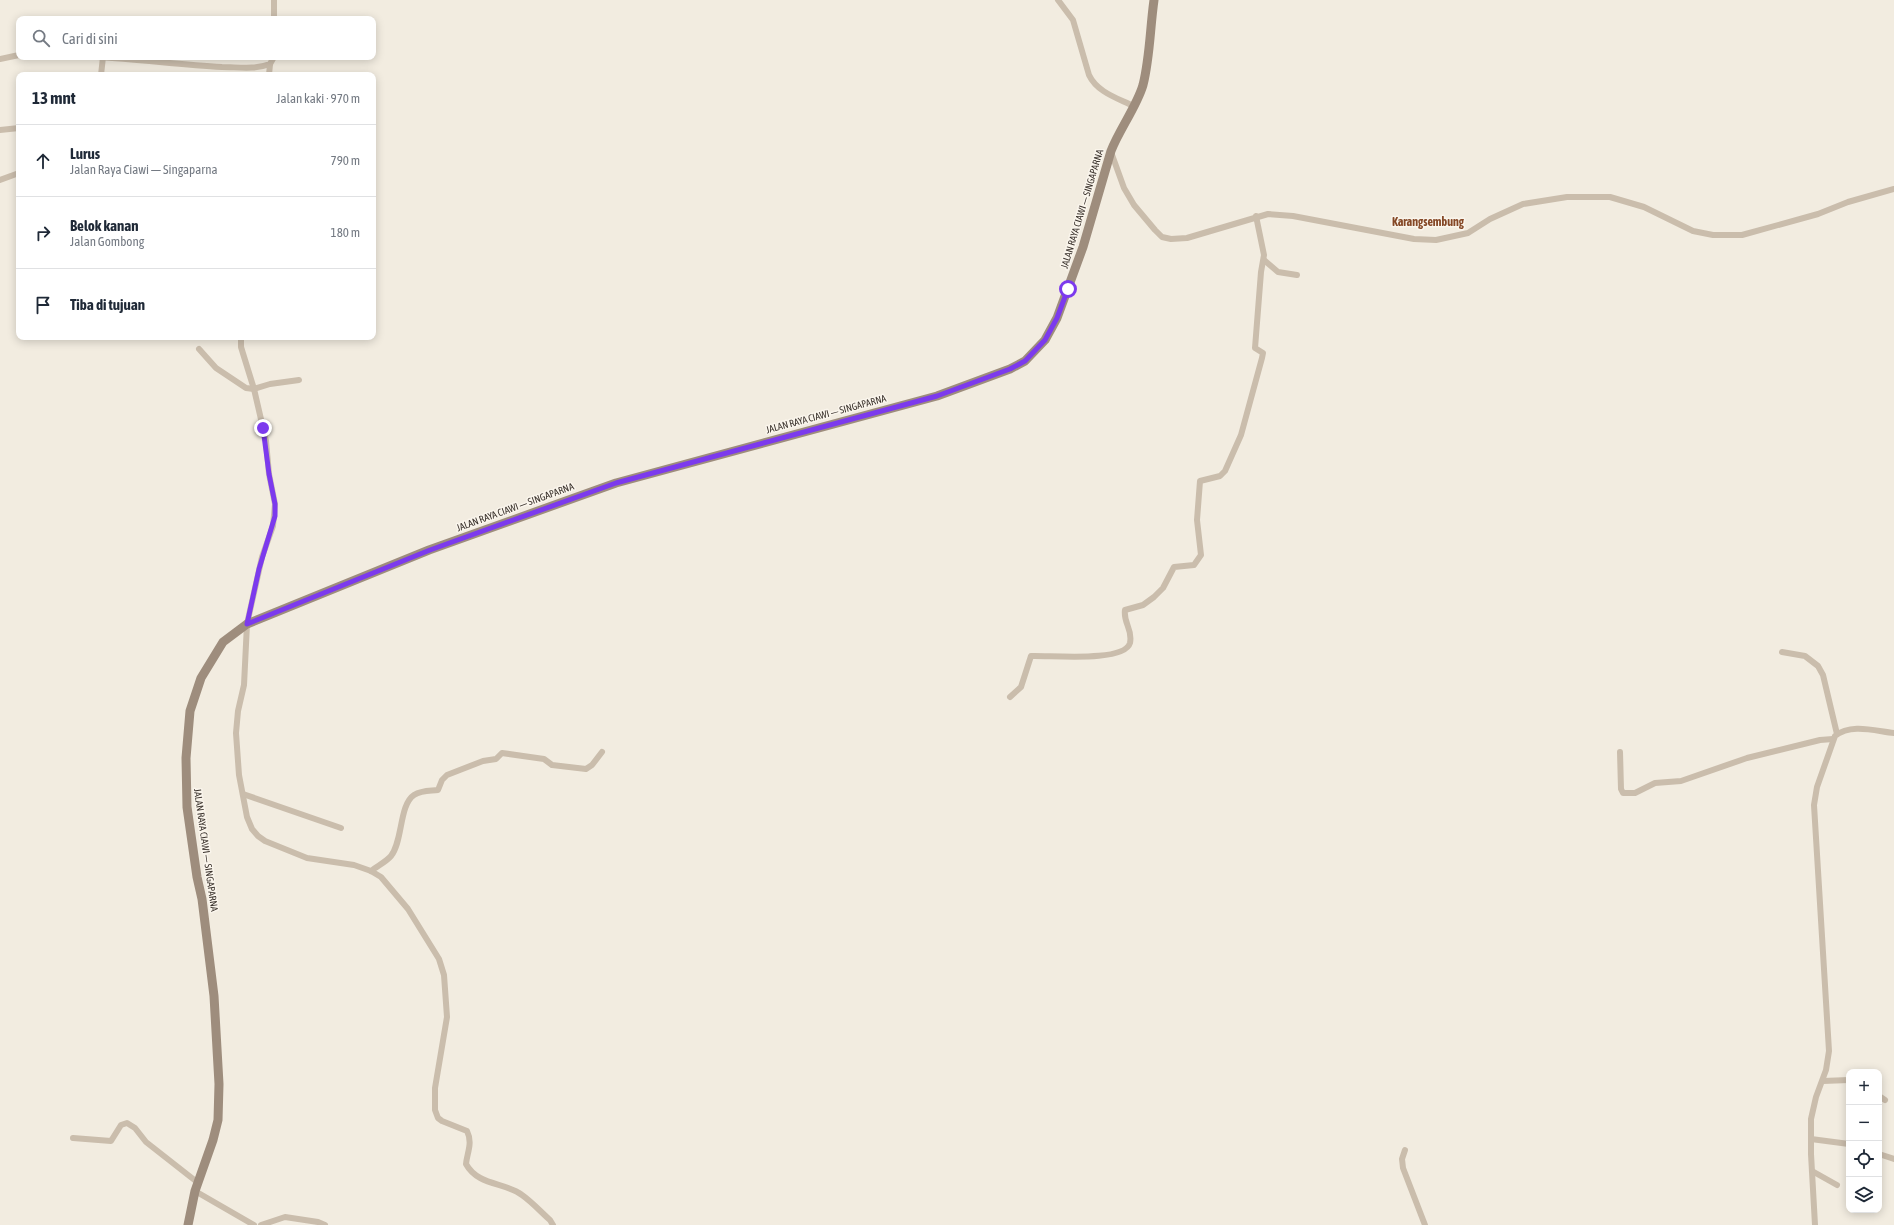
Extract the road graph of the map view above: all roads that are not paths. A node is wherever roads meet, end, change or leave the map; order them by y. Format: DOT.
graph roads {
  1 [pos="274,0"];
  2 [pos="1058,0"];
  3 [pos="1154,0"];
  4 [pos="274,16"];
  5 [pos="16,56"];
  6 [pos="0,59"];
  7 [pos="103,60"];
  8 [pos="146,60"];
  9 [pos="272,60"];
  10 [pos="270,64"];
  11 [pos="101,72"];
  12 [pos="269,72"];
  13 [pos="1133,106"];
  14 [pos="16,128"];
  15 [pos="0,130"];
  16 [pos="1111,151"];
  17 [pos="16,175"];
  18 [pos="0,180"];
  19 [pos="1894,189"];
  20 [pos="1256,216"];
  21 [pos="1264,260"];
  22 [pos="1298,275"];
  23 [pos="241,340"];
  24 [pos="199,349"];
  25 [pos="299,380"];
  26 [pos="254,389"];
  27 [pos="247,624"];
  28 [pos="1782,652"];
  29 [pos="1010,697"];
  30 [pos="1894,733"];
  31 [pos="1835,737"];
  32 [pos="602,752"];
  33 [pos="1620,752"];
  34 [pos="243,794"];
  35 [pos="341,828"];
  36 [pos="371,870"];
  37 [pos="1846,1080"];
  38 [pos="1823,1081"];
  39 [pos="1882,1098"];
  40 [pos="1886,1100"];
  41 [pos="73,1138"];
  42 [pos="1811,1139"];
  43 [pos="1846,1144"];
  44 [pos="1405,1150"];
  45 [pos="1882,1155"];
  46 [pos="1894,1159"];
  47 [pos="1812,1171"];
  48 [pos="1837,1184"];
  49 [pos="196,1187"];
  50 [pos="188,1225"];
  51 [pos="254,1225"];
  52 [pos="261,1225"];
  53 [pos="325,1225"];
  54 [pos="553,1225"];
  55 [pos="1424,1225"];
  56 [pos="1815,1225"];
  1 -- 4 [label="street"];
  2 -- 13 [label="street"];
  3 -- 13 [label="main road, JALAN RAYA CIAWI — SINGAPARNA"];
  5 -- 6 [label="street"];
  7 -- 11 [label="street"];
  8 -- 10 [label="street"];
  9 -- 10 [label="street"];
  10 -- 12 [label="street"];
  13 -- 16 [label="main road, JALAN RAYA CIAWI — SINGAPARNA"];
  14 -- 15 [label="street"];
  16 -- 20 [label="street"];
  16 -- 27 [label="main road, JALAN RAYA CIAWI — SINGAPARNA"];
  17 -- 18 [label="street"];
  19 -- 20 [label="street"];
  20 -- 21 [label="street"];
  21 -- 22 [label="street"];
  21 -- 29 [label="street"];
  23 -- 26 [label="street"];
  24 -- 26 [label="street"];
  25 -- 26 [label="street"];
  26 -- 27 [label="street"];
  27 -- 34 [label="street"];
  27 -- 49 [label="main road, JALAN RAYA CIAWI — SINGAPARNA"];
  28 -- 31 [label="street"];
  30 -- 31 [label="street"];
  31 -- 33 [label="street"];
  31 -- 38 [label="street"];
  32 -- 36 [label="street"];
  34 -- 35 [label="street"];
  34 -- 36 [label="street"];
  36 -- 54 [label="street"];
  37 -- 38 [label="street"];
  38 -- 42 [label="street"];
  39 -- 40 [label="street"];
  41 -- 49 [label="street"];
  42 -- 43 [label="street"];
  42 -- 47 [label="street"];
  44 -- 55 [label="street"];
  45 -- 46 [label="street"];
  47 -- 48 [label="street"];
  47 -- 56 [label="street"];
  49 -- 50 [label="main road, JALAN RAYA CIAWI — SINGAPARNA"];
  49 -- 51 [label="street"];
  52 -- 53 [label="street"];
}
